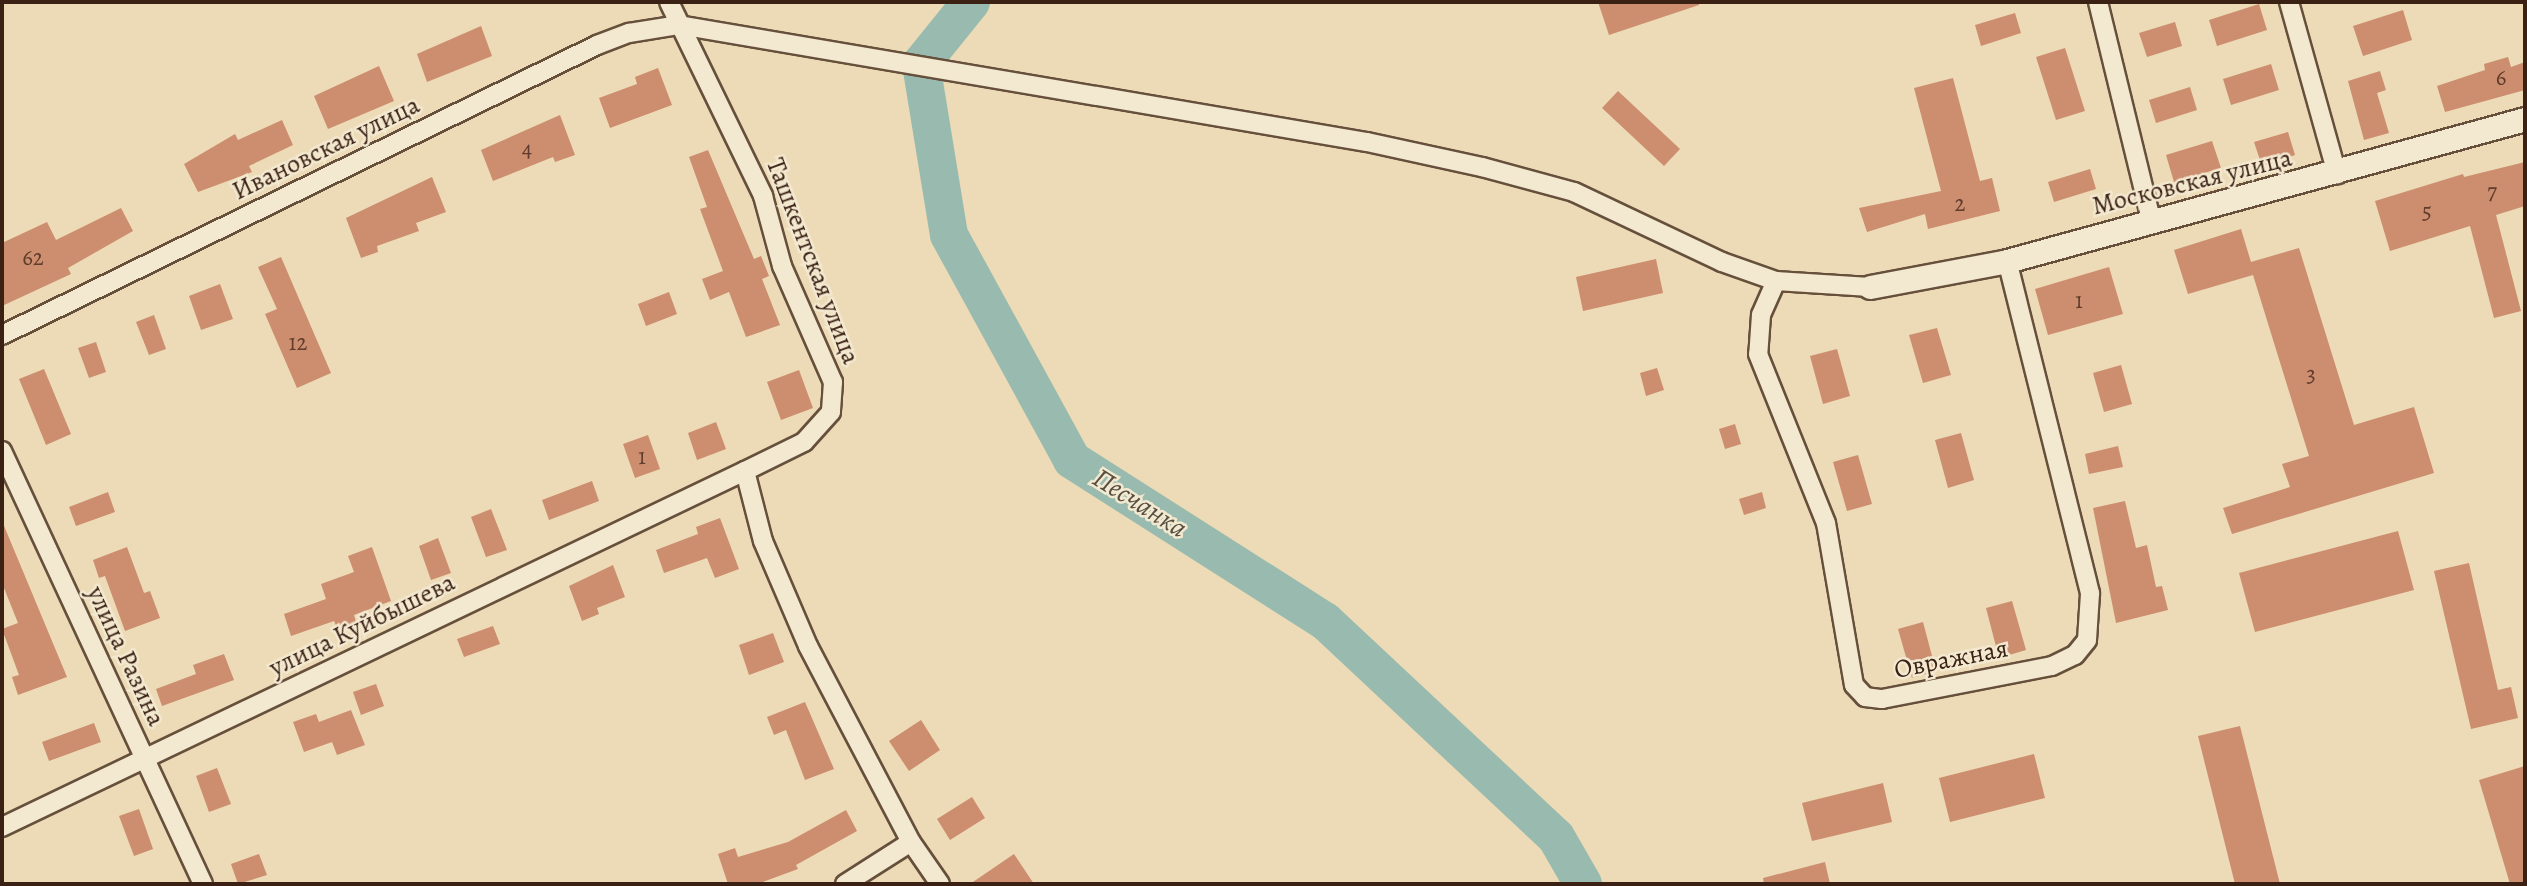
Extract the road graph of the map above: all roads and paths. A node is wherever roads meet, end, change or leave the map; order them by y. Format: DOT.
graph roads {
  1 [pos="669,2"];
  2 [pos="2098,2"];
  3 [pos="2288,2"];
  4 [pos="679,25"];
  5 [pos="2525,119"];
  6 [pos="2337,174"];
  7 [pos="2151,219"];
  8 [pos="2007,261"];
  9 [pos="1776,281"];
  10 [pos="1870,287"];
  11 [pos="2,335"];
  12 [pos="2,451"];
  13 [pos="745,471"];
  14 [pos="144,758"];
  15 [pos="2,827"];
  16 [pos="911,842"];
  17 [pos="203,884"];
  18 [pos="845,884"];
  19 [pos="940,884"];
  1 -- 4 [label="street, Ташкентская улица"];
  2 -- 7 [label="street"];
  3 -- 6 [label="street"];
  4 -- 9 [label="street, Ивановская улица"];
  4 -- 11 [label="street, Ивановская улица"];
  4 -- 13 [label="street, Ташкентская улица"];
  5 -- 6 [label="street, Московская улица"];
  6 -- 7 [label="street, Московская улица"];
  7 -- 8 [label="street, Московская улица"];
  8 -- 9 [label="street, Овражная"];
  8 -- 10 [label="street, Московская улица"];
  9 -- 10 [label="street, Ивановская улица"];
  12 -- 14 [label="street, улица Разина"];
  13 -- 14 [label="street, улица Куйбышева"];
  13 -- 16 [label="street"];
  14 -- 15 [label="street, улица Куйбышева"];
  14 -- 17 [label="street, улица Разина"];
  16 -- 18 [label="street"];
  16 -- 19 [label="street"];
}
